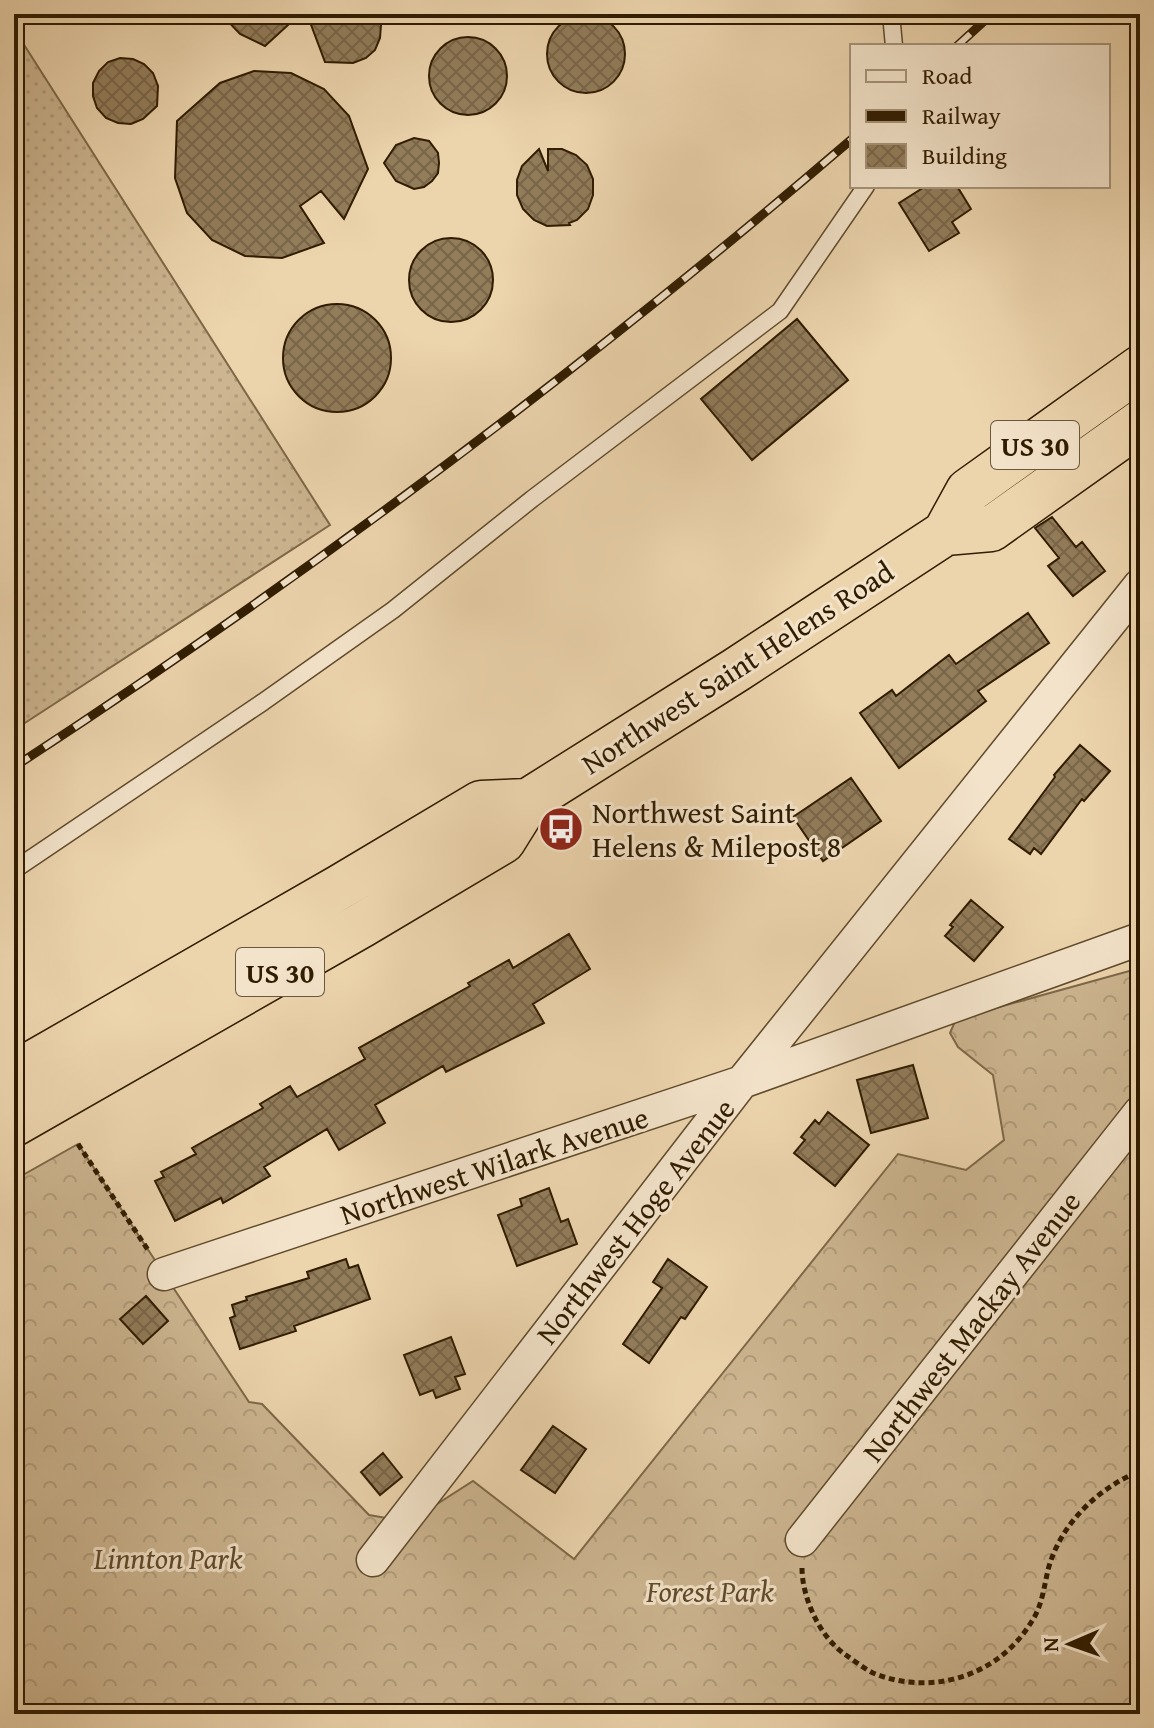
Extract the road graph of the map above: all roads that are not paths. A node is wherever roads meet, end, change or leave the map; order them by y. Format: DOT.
graph roads {
  1 [pos="891,14"];
  2 [pos="894,44"];
  3 [pos="865,188"];
  4 [pos="1140,368"];
  5 [pos="1140,423"];
  6 [pos="945,533"];
  7 [pos="1140,585"];
  8 [pos="528,801"];
  9 [pos="14,870"];
  10 [pos="1140,939"];
  11 [pos="14,1074"];
  12 [pos="742,1082"];
  13 [pos="1140,1112"];
  14 [pos="14,1124"];
  15 [pos="164,1274"];
  16 [pos="802,1540"];
  17 [pos="373,1560"];
  1 -- 2 [label="lane"];
  3 -- 9 [label="lane"];
  4 -- 6 [label="highway, Northwest Saint Helens Road / US 30"];
  5 -- 6 [label="highway, Northwest Saint Helens Road / US 30"];
  6 -- 8 [label="highway, Northwest Saint Helens Road / US 30"];
  7 -- 12 [label="street, Northwest Hoge Avenue"];
  8 -- 11 [label="highway, Northwest Saint Helens Road / US 30"];
  8 -- 14 [label="highway, Northwest Saint Helens Road / US 30"];
  10 -- 12 [label="street, Northwest Wilark Avenue"];
  12 -- 15 [label="street, Northwest Wilark Avenue"];
  12 -- 17 [label="street, Northwest Hoge Avenue"];
  13 -- 16 [label="street, Northwest Mackay Avenue"];
}
